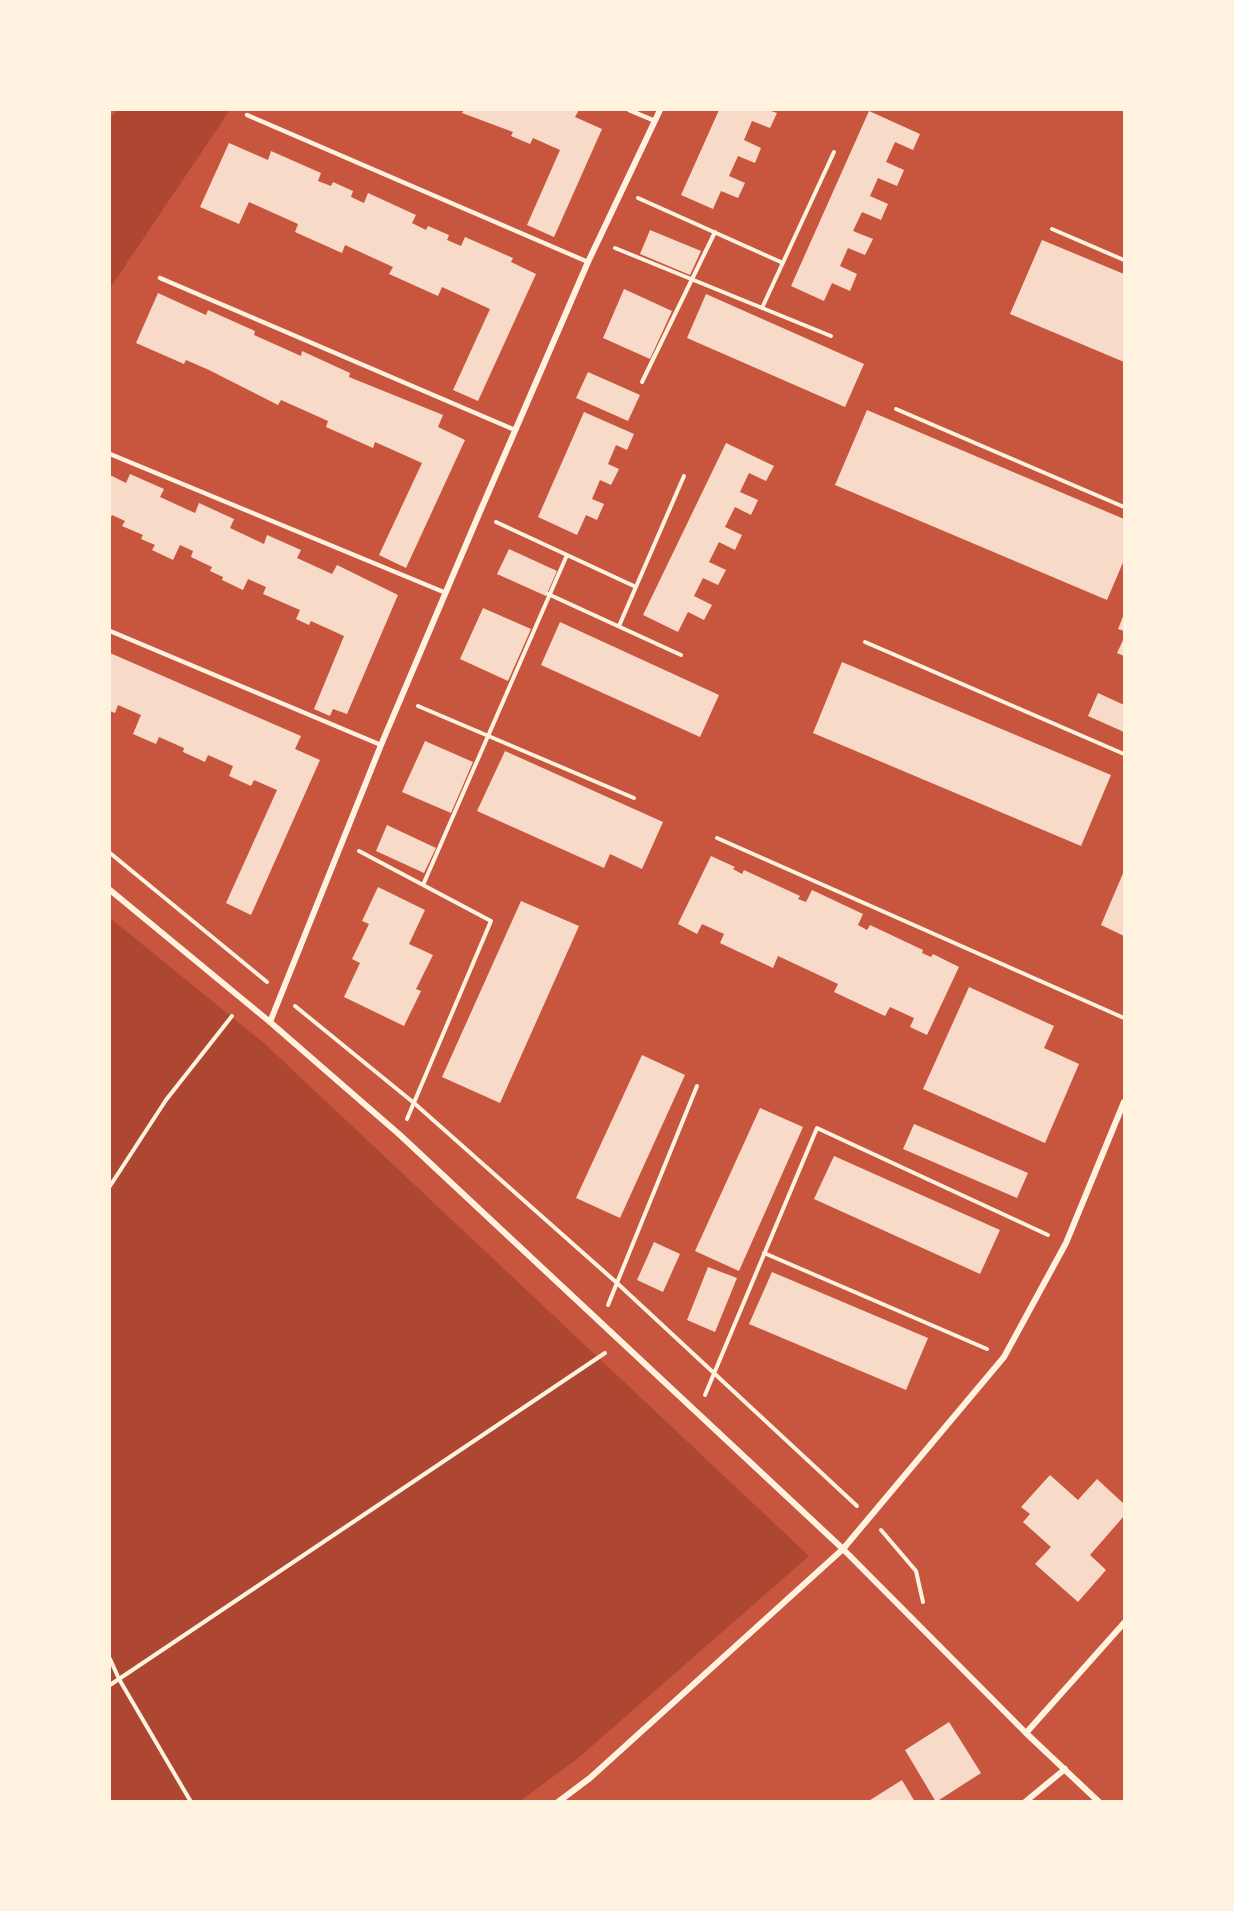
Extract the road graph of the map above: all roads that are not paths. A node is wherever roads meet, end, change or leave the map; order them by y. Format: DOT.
graph roads {
  1 [pos="629,110"];
  2 [pos="660,110"];
  3 [pos="247,115"];
  4 [pos="655,121"];
  5 [pos="588,262"];
  6 [pos="160,278"];
  7 [pos="515,430"];
  8 [pos="110,454"];
  9 [pos="446,593"];
  10 [pos="110,631"];
  11 [pos="381,745"];
  12 [pos="110,891"];
  13 [pos="270,1022"];
  14 [pos="1125,1102"];
  15 [pos="843,1549"];
  16 [pos="1125,1623"];
  17 [pos="1026,1733"];
  18 [pos="1065,1769"];
  19 [pos="558,1802"];
  20 [pos="1025,1802"];
  21 [pos="1099,1802"];
  1 -- 4 [label="lane"];
  2 -- 4 [label="street"];
  3 -- 5 [label="lane"];
  4 -- 5 [label="street"];
  5 -- 7 [label="street"];
  6 -- 7 [label="lane"];
  7 -- 9 [label="street"];
  8 -- 9 [label="lane"];
  9 -- 11 [label="street"];
  10 -- 11 [label="lane"];
  11 -- 13 [label="street"];
  12 -- 13 [label="street"];
  13 -- 15 [label="street"];
  14 -- 15 [label="street"];
  15 -- 17 [label="street"];
  15 -- 19 [label="street"];
  16 -- 17 [label="street"];
  17 -- 18 [label="street"];
  18 -- 20 [label="street"];
  18 -- 21 [label="street"];
}
